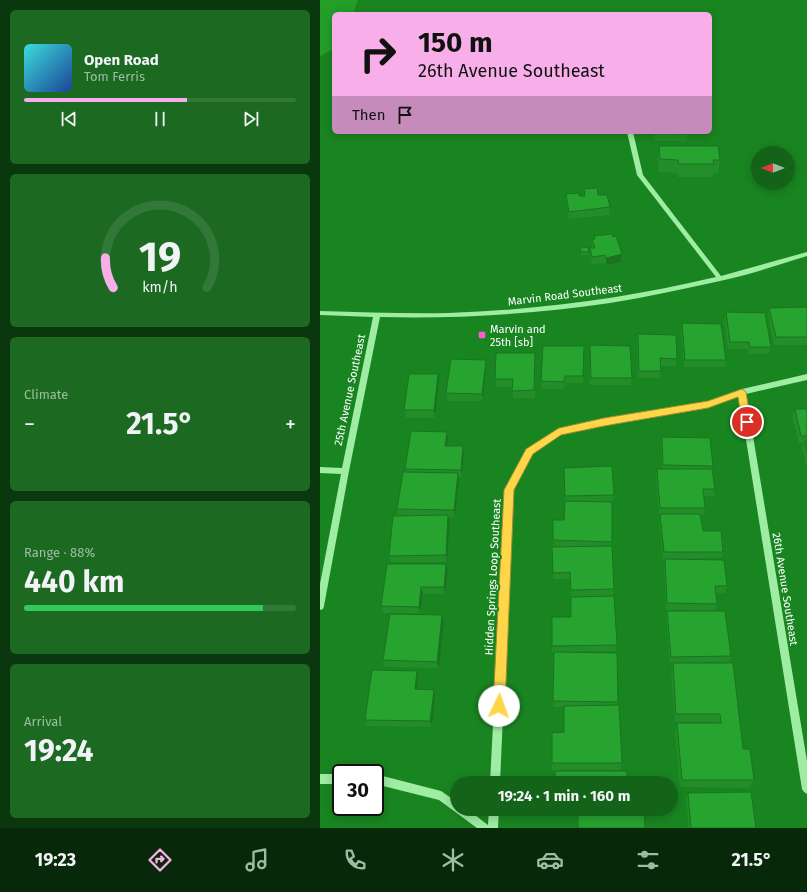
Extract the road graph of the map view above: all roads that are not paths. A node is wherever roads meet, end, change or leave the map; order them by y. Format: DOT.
graph roads {
  1 [pos="630,134"];
  2 [pos="807,254"];
  3 [pos="720,279"];
  4 [pos="320,312"];
  5 [pos="377,315"];
  6 [pos="807,377"];
  7 [pos="742,392"];
  8 [pos="320,470"];
  9 [pos="345,471"];
  10 [pos="320,606"];
  11 [pos="495,776"];
  12 [pos="320,779"];
  13 [pos="332,779"];
  14 [pos="384,781"];
  15 [pos="807,789"];
  16 [pos="450,802"];
  17 [pos="469,816"];
  18 [pos="494,816"];
  19 [pos="485,828"];
  20 [pos="493,828"];
  1 -- 3 [label="street"];
  2 -- 3 [label="street, Marvin Road Southeast"];
  3 -- 5 [label="street, Marvin Road Southeast"];
  4 -- 5 [label="street, Marvin Road Southeast"];
  5 -- 9 [label="street, 25th Avenue Southeast"];
  6 -- 7 [label="street, Hidden Springs Loop Southeast"];
  7 -- 11 [label="street, Hidden Springs Loop Southeast"];
  7 -- 15 [label="street, 26th Avenue Southeast"];
  8 -- 9 [label="street"];
  9 -- 10 [label="street, 25th Avenue Southeast"];
  12 -- 13 [label="street"];
  14 -- 16 [label="street"];
  17 -- 19 [label="street"];
  18 -- 20 [label="street"];
}
